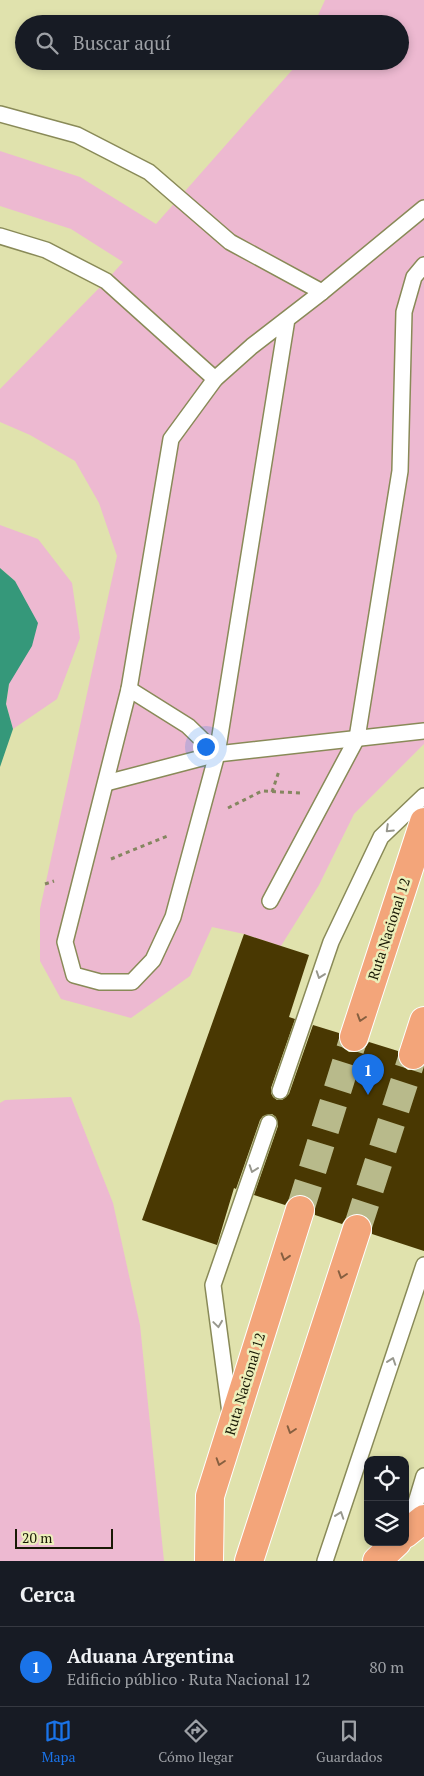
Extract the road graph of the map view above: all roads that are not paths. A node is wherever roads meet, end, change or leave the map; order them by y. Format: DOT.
graph roads {
  1 [pos="0,114"];
  2 [pos="424,208"];
  3 [pos="0,236"];
  4 [pos="424,265"];
  5 [pos="322,292"];
  6 [pos="287,319"];
  7 [pos="215,379"];
  8 [pos="129,689"];
  9 [pos="424,731"];
  10 [pos="357,738"];
  11 [pos="217,754"];
  12 [pos="106,783"];
  13 [pos="424,796"];
  14 [pos="424,822"];
  15 [pos="270,901"];
  16 [pos="424,1021"];
  17 [pos="354,1037"];
  18 [pos="413,1055"];
  19 [pos="280,1090"];
  20 [pos="269,1122"];
  21 [pos="300,1210"];
  22 [pos="357,1229"];
  23 [pos="424,1265"];
  24 [pos="232,1426"];
  25 [pos="424,1476"];
  26 [pos="409,1528"];
  27 [pos="393,1546"];
  28 [pos="209,1561"];
  29 [pos="249,1561"];
  30 [pos="325,1561"];
  31 [pos="377,1561"];
  1 -- 5 [label="lane"];
  2 -- 5 [label="lane"];
  3 -- 7 [label="lane"];
  4 -- 10 [label="lane"];
  5 -- 6 [label="lane"];
  6 -- 7 [label="lane"];
  6 -- 11 [label="lane"];
  7 -- 8 [label="lane"];
  8 -- 11 [label="lane"];
  8 -- 12 [label="lane"];
  9 -- 10 [label="lane"];
  10 -- 11 [label="lane"];
  10 -- 15 [label="lane"];
  11 -- 12 [label="lane"];
  11 -- 12 [label="lane"];
  13 -- 19 [label="lane, one-way"];
  14 -- 17 [label="highway, Ruta Nacional 12, one-way"];
  16 -- 18 [label="highway"];
  20 -- 24 [label="lane, one-way"];
  21 -- 24 [label="highway, Ruta Nacional 12, one-way"];
  22 -- 29 [label="highway, one-way"];
  30 -- 23 [label="lane, one-way"];
  24 -- 28 [label="highway, Ruta Nacional 12, one-way"];
  25 -- 26 [label="lane"];
  27 -- 31 [label="highway"];
}
